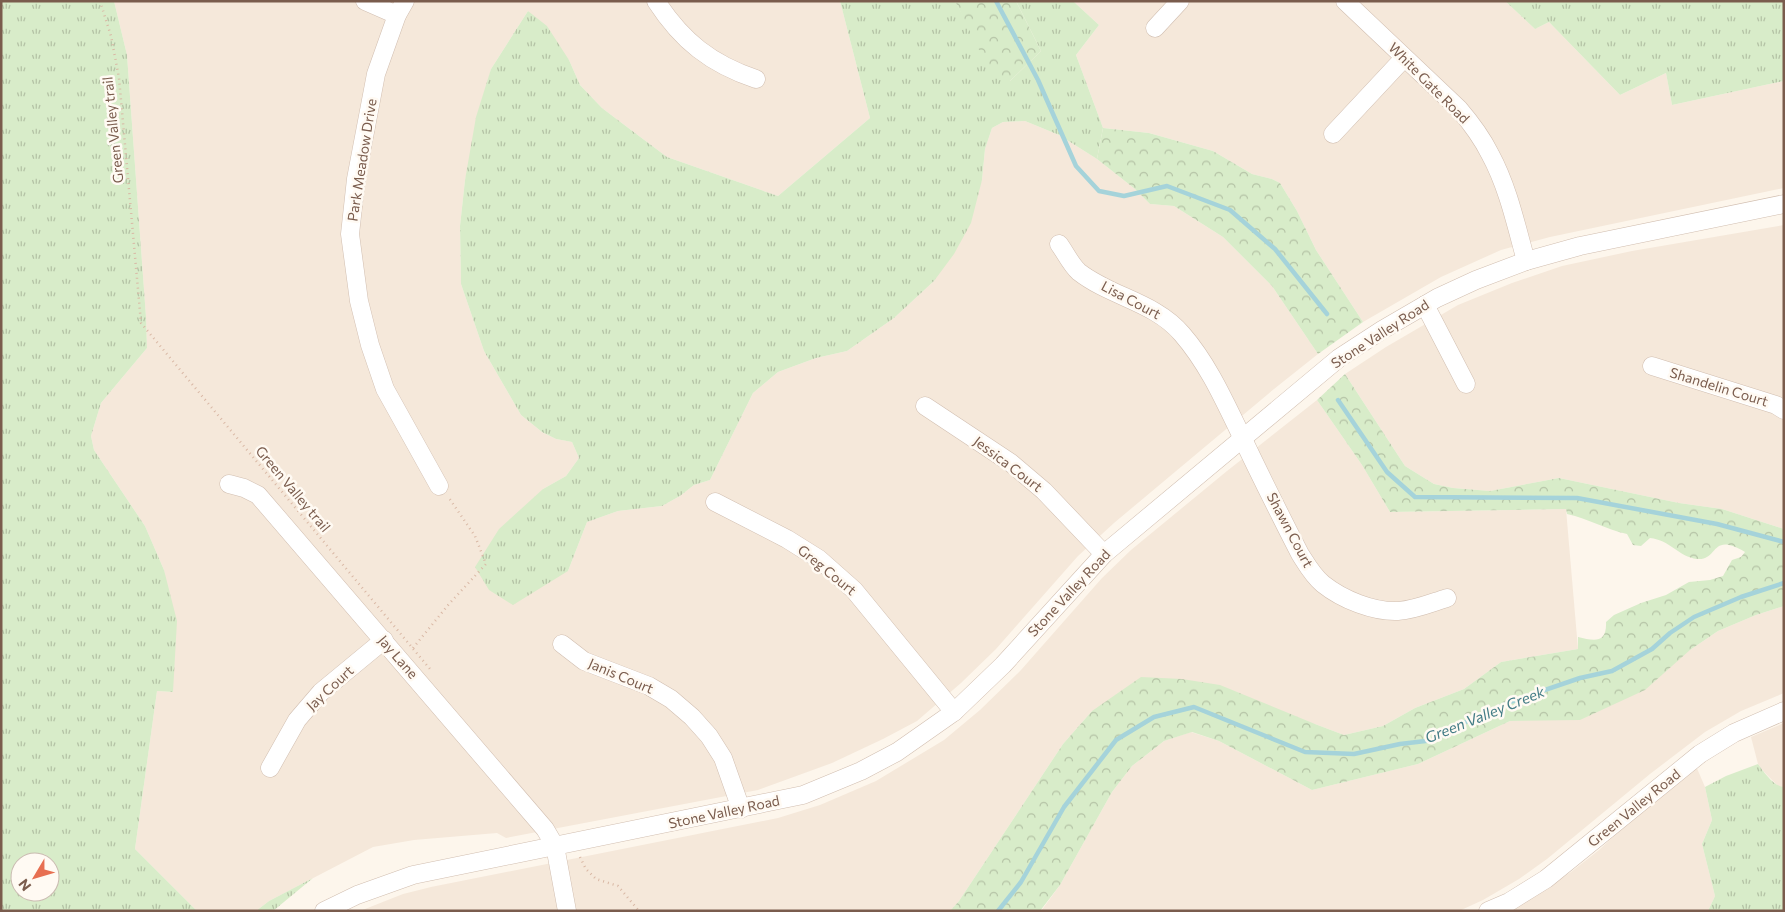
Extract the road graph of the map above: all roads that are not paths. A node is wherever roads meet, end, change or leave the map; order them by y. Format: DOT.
graph roads {
  1 [pos="365,1"];
  2 [pos="656,1"];
  3 [pos="1180,1"];
  4 [pos="1345,1"];
  5 [pos="401,8"];
  6 [pos="1155,28"];
  7 [pos="1404,58"];
  8 [pos="756,79"];
  9 [pos="1333,134"];
  10 [pos="1784,204"];
  11 [pos="1059,244"];
  12 [pos="1526,261"];
  13 [pos="1425,305"];
  14 [pos="1652,366"];
  15 [pos="1466,384"];
  16 [pos="925,406"];
  17 [pos="1784,410"];
  18 [pos="1242,437"];
  19 [pos="229,484"];
  20 [pos="439,486"];
  21 [pos="715,502"];
  22 [pos="1104,554"];
  23 [pos="1447,598"];
  24 [pos="384,640"];
  25 [pos="562,644"];
  26 [pos="1784,711"];
  27 [pos="954,712"];
  28 [pos="270,768"];
  29 [pos="741,809"];
  30 [pos="555,846"];
  31 [pos="324,911"];
  32 [pos="567,911"];
  33 [pos="1488,911"];
  1 -- 5 [label="street"];
  2 -- 8 [label="street"];
  3 -- 6 [label="street"];
  4 -- 7 [label="street, White Gate Road"];
  5 -- 20 [label="street, Park Meadow Drive"];
  7 -- 9 [label="street"];
  7 -- 12 [label="street, White Gate Road"];
  10 -- 12 [label="street, Stone Valley Road"];
  11 -- 18 [label="street, Lisa Court"];
  12 -- 13 [label="street, Stone Valley Road"];
  13 -- 15 [label="street"];
  13 -- 18 [label="street, Stone Valley Road"];
  14 -- 17 [label="street, Shandelin Court"];
  16 -- 22 [label="street, Jessica Court"];
  18 -- 22 [label="street, Stone Valley Road"];
  18 -- 23 [label="street, Shawn Court"];
  19 -- 24 [label="street, Jay Lane"];
  21 -- 27 [label="street, Greg Court"];
  22 -- 27 [label="street, Stone Valley Road"];
  24 -- 28 [label="street, Jay Court"];
  24 -- 30 [label="street, Jay Lane"];
  25 -- 29 [label="street, Janis Court"];
  26 -- 33 [label="street, Green Valley Road"];
  27 -- 29 [label="street, Stone Valley Road"];
  29 -- 30 [label="street, Stone Valley Road"];
  30 -- 31 [label="street, Stone Valley Road"];
  30 -- 32 [label="street"];
}
